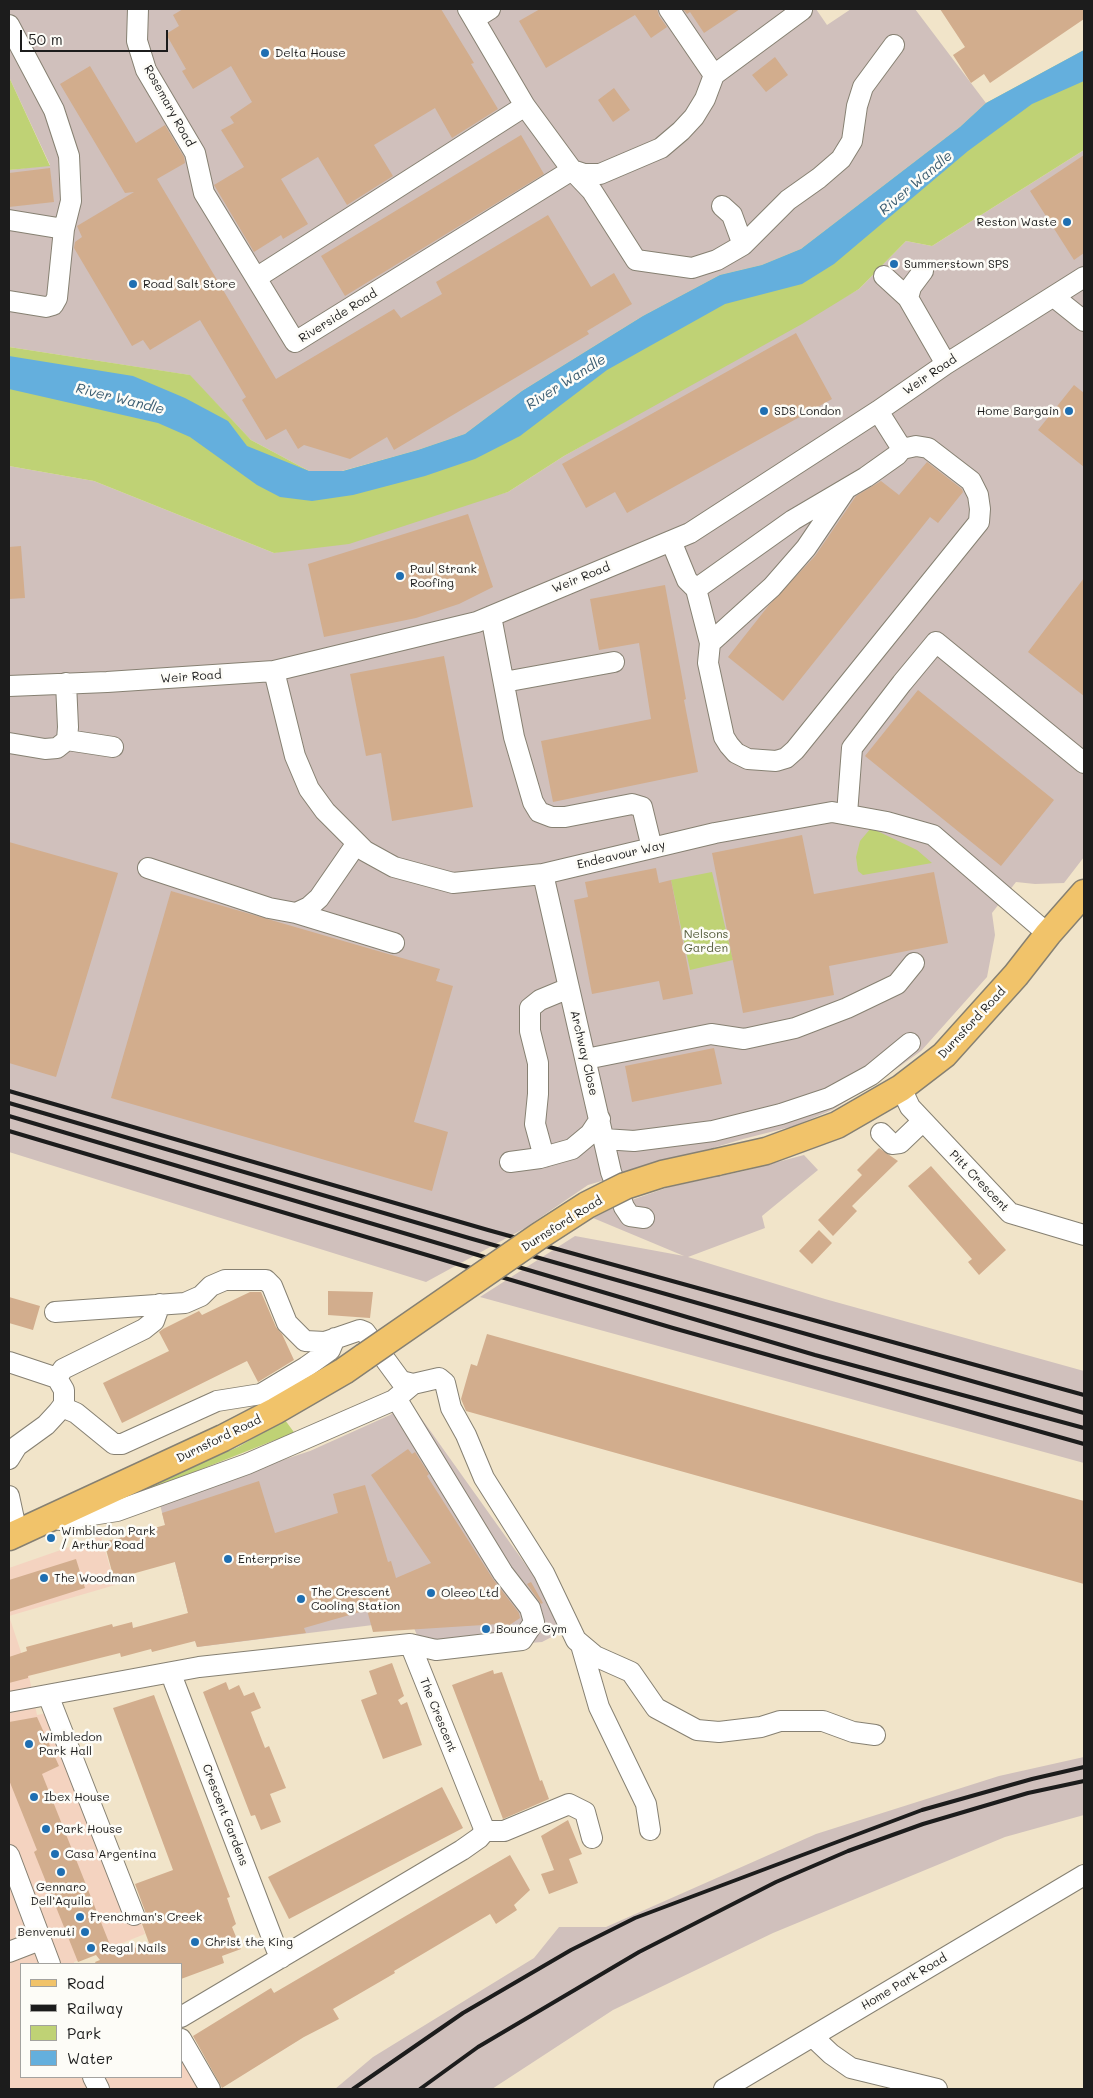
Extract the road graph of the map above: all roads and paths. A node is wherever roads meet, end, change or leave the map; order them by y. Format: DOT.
graph roads {
  1 [pos="138,9"];
  2 [pos="669,9"];
  3 [pos="802,10"];
  4 [pos="478,12"];
  5 [pos="9,25"];
  6 [pos="894,45"];
  7 [pos="714,75"];
  8 [pos="525,106"];
  9 [pos="572,170"];
  10 [pos="722,206"];
  11 [pos="9,220"];
  12 [pos="64,229"];
  13 [pos="743,245"];
  14 [pos="922,271"];
  15 [pos="884,276"];
  16 [pos="1084,277"];
  17 [pos="256,278"];
  18 [pos="1054,297"];
  19 [pos="908,298"];
  20 [pos="9,301"];
  21 [pos="1084,322"];
  22 [pos="946,364"];
  23 [pos="878,411"];
  24 [pos="902,449"];
  25 [pos="846,489"];
  26 [pos="671,541"];
  27 [pos="696,589"];
  28 [pos="491,616"];
  29 [pos="710,643"];
  30 [pos="614,662"];
  31 [pos="274,671"];
  32 [pos="504,682"];
  33 [pos="66,683"];
  34 [pos="9,686"];
  35 [pos="67,740"];
  36 [pos="9,743"];
  37 [pos="113,747"];
  38 [pos="1084,763"];
  39 [pos="847,814"];
  40 [pos="357,843"];
  41 [pos="652,848"];
  42 [pos="148,868"];
  43 [pos="543,874"];
  44 [pos="1084,893"];
  45 [pos="296,913"];
  46 [pos="1048,934"];
  47 [pos="394,943"];
  48 [pos="914,963"];
  49 [pos="569,988"];
  50 [pos="910,1044"];
  51 [pos="586,1059"];
  52 [pos="900,1088"];
  53 [pos="600,1119"];
  54 [pos="923,1121"];
  55 [pos="881,1133"];
  56 [pos="604,1139"];
  57 [pos="544,1157"];
  58 [pos="510,1162"];
  59 [pos="644,1218"];
  60 [pos="1084,1235"];
  61 [pos="160,1304"];
  62 [pos="55,1312"];
  63 [pos="335,1338"];
  64 [pos="9,1362"];
  65 [pos="57,1378"];
  66 [pos="413,1384"];
  67 [pos="394,1400"];
  68 [pos="62,1407"];
  69 [pos="9,1459"];
  70 [pos="9,1496"];
  71 [pos="41,1523"];
  72 [pos="13,1535"];
  73 [pos="410,1644"];
  74 [pos="581,1644"];
  75 [pos="173,1672"];
  76 [pos="48,1695"];
  77 [pos="9,1702"];
  78 [pos="874,1735"];
  79 [pos="650,1830"];
  80 [pos="485,1831"];
  81 [pos="592,1838"];
  82 [pos="9,1855"];
  83 [pos="1084,1875"];
  84 [pos="134,1915"];
  85 [pos="40,1940"];
  86 [pos="9,1952"];
  87 [pos="281,1958"];
  88 [pos="50,1963"];
  89 [pos="182,2016"];
  90 [pos="813,2037"];
  91 [pos="182,2042"];
  92 [pos="210,2089"];
  93 [pos="724,2089"];
  94 [pos="937,2089"];
  1 -- 17 [label="street, Rosemary Road"];
  2 -- 7 [label="street"];
  3 -- 7 [label="street"];
  4 -- 8 [label="street"];
  5 -- 12 [label="street"];
  6 -- 13 [label="street"];
  7 -- 9 [label="street"];
  8 -- 9 [label="street"];
  8 -- 17 [label="street"];
  9 -- 13 [label="street"];
  9 -- 17 [label="street, Riverside Road"];
  10 -- 13 [label="street"];
  11 -- 12 [label="street"];
  12 -- 20 [label="street"];
  14 -- 19 [label="street"];
  15 -- 19 [label="street"];
  16 -- 18 [label="street, Weir Road"];
  18 -- 21 [label="street"];
  18 -- 22 [label="street, Weir Road"];
  19 -- 22 [label="street"];
  22 -- 23 [label="street, Weir Road"];
  23 -- 24 [label="street"];
  23 -- 26 [label="street, Weir Road"];
  24 -- 25 [label="street"];
  24 -- 29 [label="street"];
  25 -- 27 [label="street"];
  25 -- 29 [label="street"];
  26 -- 27 [label="street"];
  26 -- 28 [label="street, Weir Road"];
  27 -- 29 [label="street"];
  28 -- 31 [label="street, Weir Road"];
  28 -- 32 [label="street"];
  30 -- 32 [label="street"];
  31 -- 33 [label="street, Weir Road"];
  31 -- 40 [label="street, Endeavour Way"];
  32 -- 41 [label="street"];
  33 -- 34 [label="street, Weir Road"];
  33 -- 35 [label="street"];
  35 -- 36 [label="street"];
  35 -- 37 [label="street"];
  38 -- 39 [label="street"];
  39 -- 41 [label="street, Endeavour Way"];
  39 -- 46 [label="street, Endeavour Way"];
  40 -- 43 [label="street, Endeavour Way"];
  40 -- 45 [label="street"];
  41 -- 43 [label="street, Endeavour Way"];
  42 -- 45 [label="street"];
  43 -- 49 [label="street, Archway Close"];
  44 -- 46 [label="main road, Durnsford Road"];
  45 -- 47 [label="street"];
  46 -- 52 [label="main road, Durnsford Road"];
  48 -- 51 [label="street"];
  49 -- 51 [label="street, Archway Close"];
  49 -- 57 [label="street"];
  50 -- 56 [label="street"];
  51 -- 53 [label="street, Archway Close"];
  52 -- 54 [label="street, Pitt Crescent"];
  52 -- 71 [label="main road, Durnsford Road, bridge"];
  53 -- 56 [label="street, Archway Close"];
  53 -- 57 [label="street"];
  54 -- 55 [label="street"];
  54 -- 60 [label="street, Pitt Crescent"];
  56 -- 59 [label="street, Archway Close"];
  57 -- 58 [label="street"];
  61 -- 62 [label="street"];
  61 -- 63 [label="street"];
  61 -- 65 [label="street"];
  63 -- 66 [label="street"];
  63 -- 68 [label="street"];
  64 -- 65 [label="street"];
  65 -- 68 [label="street"];
  66 -- 67 [label="street"];
  66 -- 74 [label="street"];
  67 -- 71 [label="street"];
  67 -- 73 [label="street"];
  68 -- 69 [label="street"];
  70 -- 72 [label="street"];
  71 -- 72 [label="main road, Durnsford Road"];
  73 -- 75 [label="street"];
  73 -- 80 [label="street, The Crescent"];
  74 -- 78 [label="street"];
  74 -- 79 [label="street"];
  75 -- 76 [label="street"];
  75 -- 87 [label="street, Crescent Gardens"];
  76 -- 77 [label="street"];
  76 -- 84 [label="street"];
  80 -- 81 [label="street"];
  80 -- 87 [label="street"];
  82 -- 85 [label="street"];
  83 -- 90 [label="street, Home Park Road"];
  85 -- 86 [label="street"];
  85 -- 88 [label="street"];
  87 -- 89 [label="street"];
  90 -- 93 [label="street, Home Park Road"];
  90 -- 94 [label="street"];
  91 -- 92 [label="street"];
}
